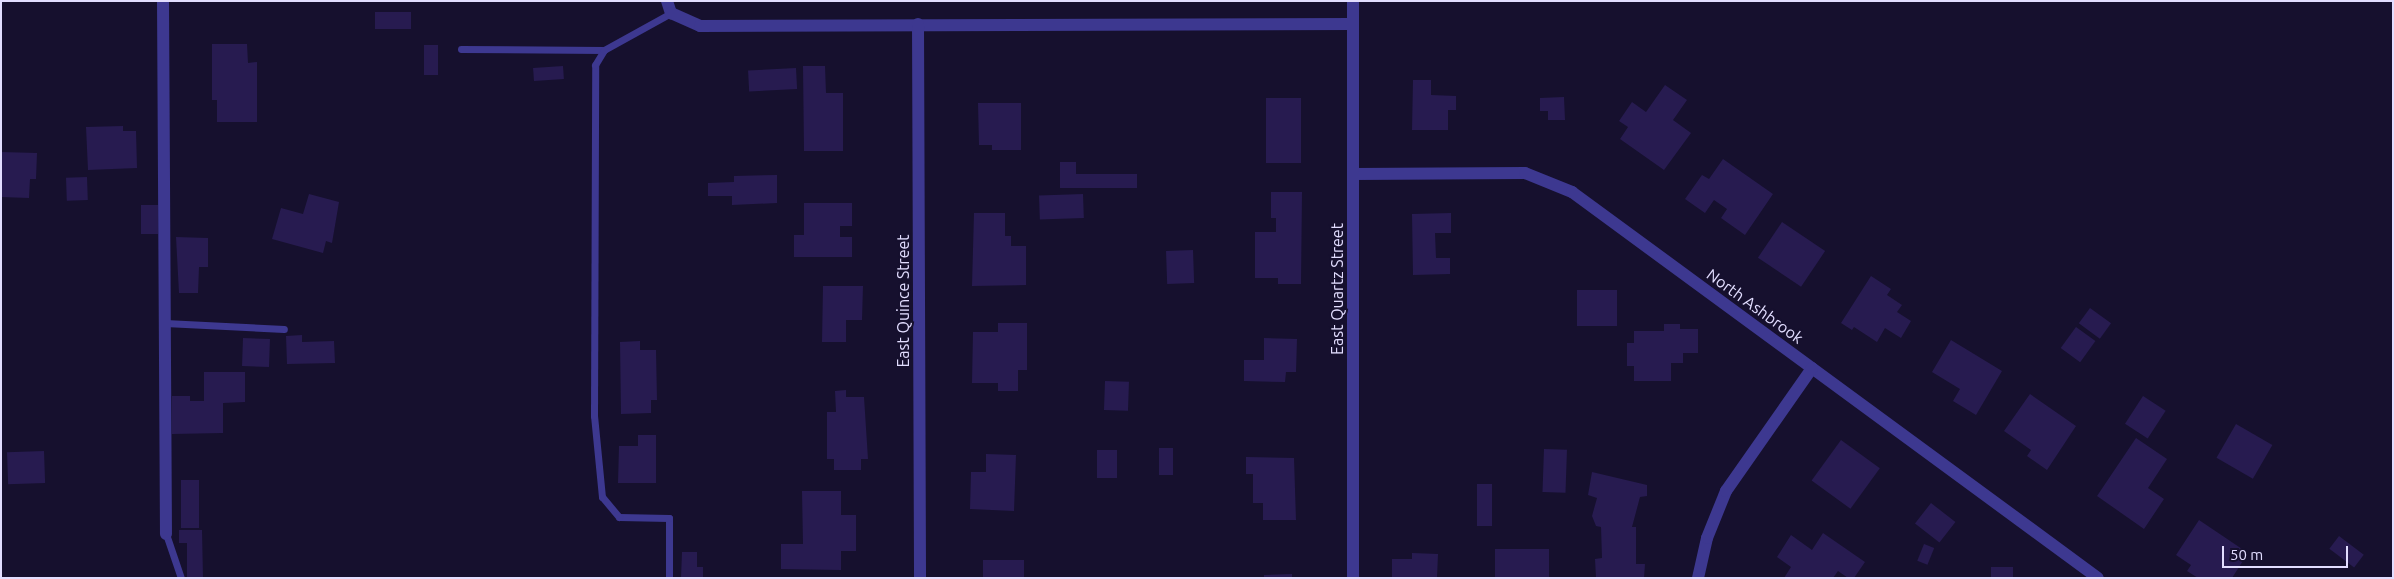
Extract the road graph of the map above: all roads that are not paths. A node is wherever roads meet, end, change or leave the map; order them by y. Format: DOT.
graph roads {
  1 [pos="163,1"];
  2 [pos="1353,1"];
  3 [pos="669,7"];
  4 [pos="918,24"];
  5 [pos="1353,24"];
  6 [pos="461,49"];
  7 [pos="604,50"];
  8 [pos="1353,174"];
  9 [pos="165,323"];
  10 [pos="284,329"];
  11 [pos="1812,368"];
  12 [pos="166,534"];
  13 [pos="181,578"];
  14 [pos="668,578"];
  15 [pos="920,578"];
  16 [pos="1353,578"];
  17 [pos="1698,578"];
  18 [pos="2098,578"];
  1 -- 9 [label="street"];
  2 -- 5 [label="street, East Quartz Street"];
  3 -- 4 [label="street"];
  3 -- 7 [label="lane"];
  4 -- 5 [label="street"];
  4 -- 15 [label="street, East Quince Street"];
  5 -- 8 [label="street, East Quartz Street"];
  6 -- 7 [label="lane"];
  7 -- 14 [label="lane"];
  8 -- 11 [label="street, North Ashbrook"];
  8 -- 16 [label="street, East Quartz Street"];
  9 -- 10 [label="lane"];
  9 -- 12 [label="street"];
  11 -- 17 [label="street"];
  11 -- 18 [label="street, North Ashbrook"];
  12 -- 13 [label="lane"];
}
